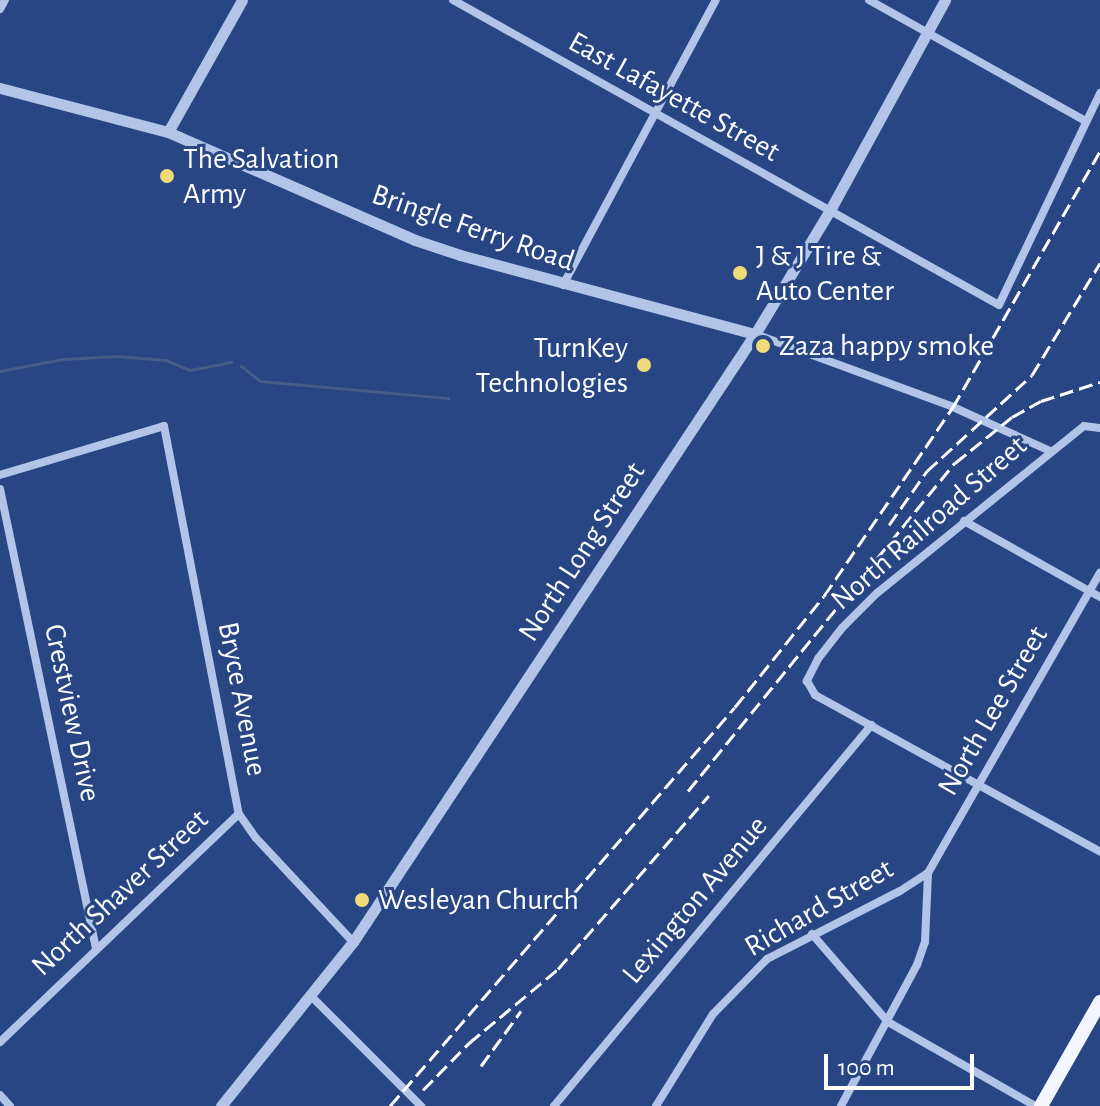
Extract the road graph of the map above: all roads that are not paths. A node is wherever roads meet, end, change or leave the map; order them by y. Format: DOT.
graph roads {
  1 [pos="5,0"];
  2 [pos="242,0"];
  3 [pos="453,0"];
  4 [pos="716,0"];
  5 [pos="869,0"];
  6 [pos="945,0"];
  7 [pos="470,4"];
  8 [pos="0,9"];
  9 [pos="927,32"];
  10 [pos="0,88"];
  11 [pos="1100,93"];
  12 [pos="655,114"];
  13 [pos="1084,120"];
  14 [pos="168,132"];
  15 [pos="829,212"];
  16 [pos="563,285"];
  17 [pos="755,334"];
  18 [pos="1100,428"];
  19 [pos="1050,451"];
  20 [pos="0,475"];
  21 [pos="0,489"];
  22 [pos="964,521"];
  23 [pos="1100,573"];
  24 [pos="1090,591"];
  25 [pos="1100,597"];
  26 [pos="872,725"];
  27 [pos="977,786"];
  28 [pos="239,814"];
  29 [pos="1100,852"];
  30 [pos="928,873"];
  31 [pos="812,934"];
  32 [pos="353,942"];
  33 [pos="96,947"];
  34 [pos="311,996"];
  35 [pos="1100,1002"];
  36 [pos="888,1022"];
  37 [pos="0,1042"];
  38 [pos="0,1095"];
  39 [pos="10,1106"];
  40 [pos="221,1106"];
  41 [pos="421,1106"];
  42 [pos="554,1106"];
  43 [pos="656,1106"];
  44 [pos="841,1106"];
  45 [pos="1038,1106"];
  1 -- 8 [label="street"];
  2 -- 14 [label="street"];
  3 -- 7 [label="street, East Lafayette Street"];
  4 -- 12 [label="street"];
  5 -- 9 [label="street"];
  6 -- 9 [label="street, North Long Street"];
  7 -- 12 [label="street, East Lafayette Street"];
  9 -- 13 [label="street"];
  9 -- 15 [label="street, North Long Street"];
  10 -- 14 [label="street, Bringle Ferry Road"];
  11 -- 13 [label="street"];
  12 -- 15 [label="street, East Lafayette Street"];
  12 -- 16 [label="street"];
  13 -- 15 [label="street"];
  14 -- 16 [label="street, Bringle Ferry Road"];
  15 -- 17 [label="street, North Long Street"];
  16 -- 17 [label="street, Bringle Ferry Road"];
  17 -- 19 [label="street"];
  17 -- 32 [label="street, North Long Street"];
  18 -- 19 [label="street, North Railroad Street"];
  19 -- 22 [label="street, North Railroad Street"];
  20 -- 28 [label="street, Bryce Avenue"];
  21 -- 33 [label="street, Crestview Drive"];
  22 -- 24 [label="street"];
  22 -- 26 [label="street, North Railroad Street"];
  23 -- 24 [label="street, North Lee Street"];
  24 -- 25 [label="street"];
  24 -- 27 [label="street, North Lee Street"];
  26 -- 27 [label="street"];
  26 -- 42 [label="street, Lexington Avenue"];
  27 -- 29 [label="street"];
  27 -- 30 [label="street, North Lee Street"];
  28 -- 32 [label="street, Bryce Avenue"];
  28 -- 33 [label="street, North Shaver Street"];
  30 -- 31 [label="street, Richard Street"];
  30 -- 36 [label="street"];
  31 -- 36 [label="street"];
  31 -- 43 [label="street, Richard Street"];
  32 -- 34 [label="street, North Long Street"];
  33 -- 37 [label="street, North Shaver Street"];
  34 -- 40 [label="street, North Long Street"];
  34 -- 41 [label="street"];
  35 -- 45 [label="main road"];
  36 -- 44 [label="street"];
  36 -- 45 [label="street"];
  38 -- 39 [label="street"];
}
